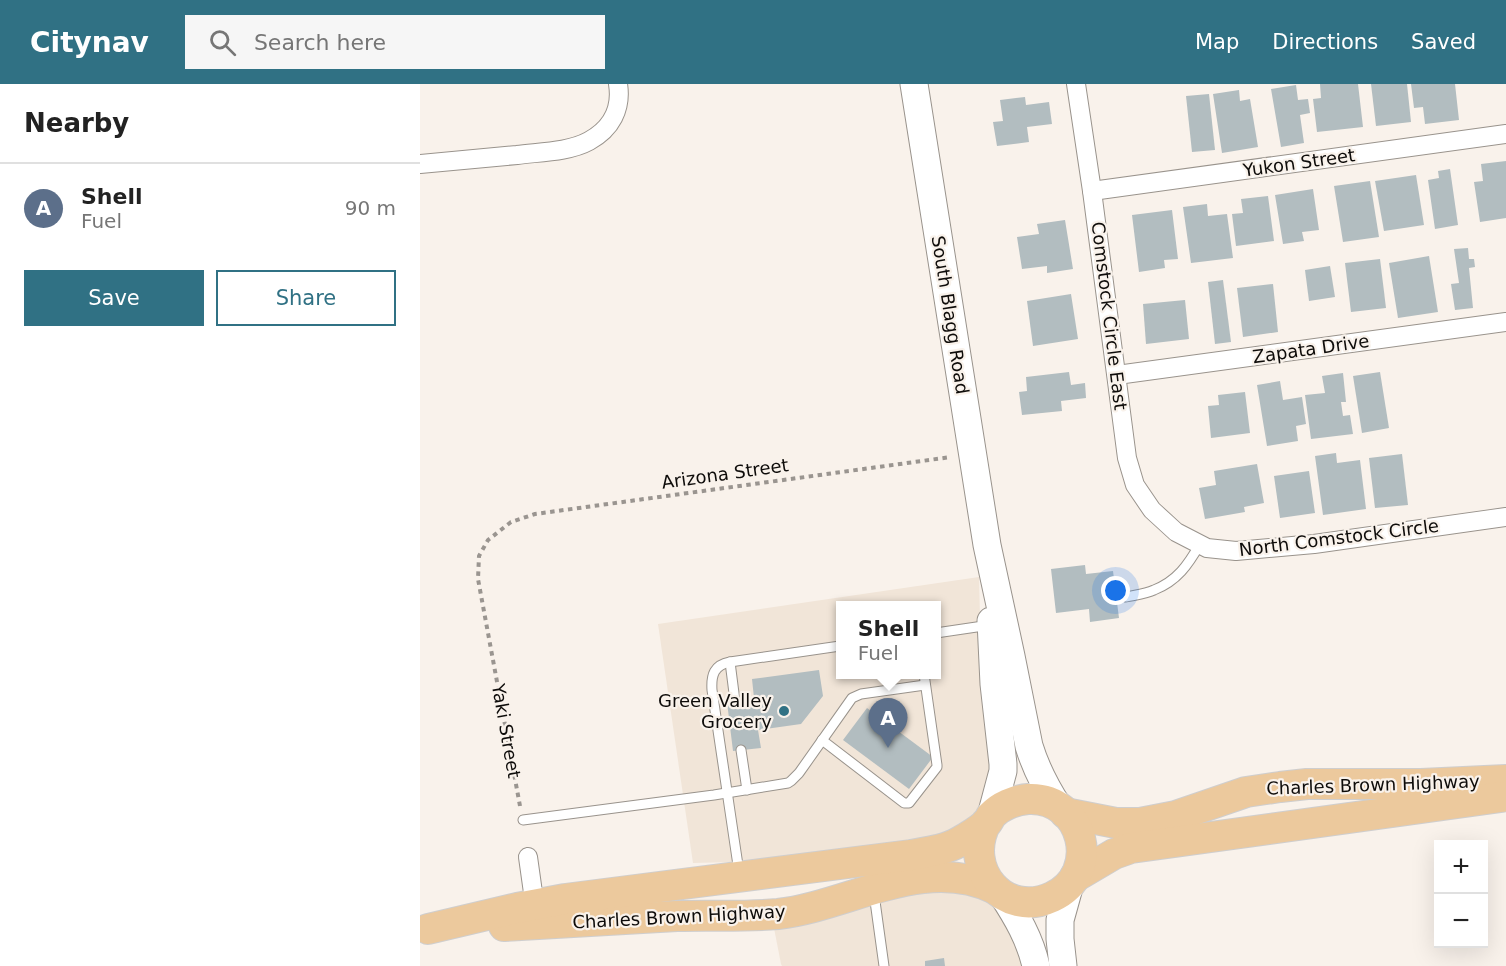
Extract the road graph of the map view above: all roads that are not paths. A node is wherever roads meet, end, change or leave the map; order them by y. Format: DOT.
graph roads {
  1 [pos="618,84"];
  2 [pos="914,84"];
  3 [pos="1076,84"];
  4 [pos="1506,134"];
  5 [pos="420,164"];
  6 [pos="1092,191"];
  7 [pos="1506,322"];
  8 [pos="1117,375"];
  9 [pos="1506,517"];
  10 [pos="1176,532"];
  11 [pos="1200,544"];
  12 [pos="1126,597"];
  13 [pos="998,624"];
  14 [pos="941,632"];
  15 [pos="836,647"];
  16 [pos="730,662"];
  17 [pos="924,679"];
  18 [pos="925,685"];
  19 [pos="735,701"];
  20 [pos="822,740"];
  21 [pos="741,750"];
  22 [pos="1506,780"];
  23 [pos="747,790"];
  24 [pos="727,793"];
  25 [pos="1506,796"];
  26 [pos="1062,810"];
  27 [pos="523,820"];
  28 [pos="989,820"];
  29 [pos="528,857"];
  30 [pos="740,877"];
  31 [pos="1072,880"];
  32 [pos="873,888"];
  33 [pos="999,891"];
  34 [pos="536,914"];
  35 [pos="424,929"];
  36 [pos="884,966"];
  37 [pos="1036,966"];
  38 [pos="1063,966"];
  1 -- 5 [label="street"];
  2 -- 13 [label="main road, South Blagg Road"];
  3 -- 6 [label="street, Comstock Circle East"];
  4 -- 6 [label="street, Yukon Street"];
  6 -- 8 [label="street, Comstock Circle East"];
  7 -- 8 [label="street, Zapata Drive"];
  8 -- 10 [label="street, Comstock Circle East"];
  9 -- 11 [label="street, North Comstock Circle"];
  10 -- 11 [label="street, North Comstock Circle"];
  11 -- 12 [label="lane"];
  13 -- 14 [label="lane"];
  13 -- 26 [label="main road, South Blagg Road"];
  13 -- 28 [label="main road, South Blagg Road"];
  15 -- 16 [label="lane"];
  16 -- 19 [label="lane"];
  16 -- 24 [label="lane"];
  17 -- 18 [label="lane"];
  18 -- 20 [label="lane"];
  18 -- 20 [label="lane"];
  20 -- 23 [label="lane"];
  21 -- 23 [label="lane"];
  22 -- 26 [label="main road, Charles Brown Highway"];
  23 -- 24 [label="lane"];
  24 -- 27 [label="lane"];
  24 -- 30 [label="lane"];
  25 -- 31 [label="main road, Charles Brown Highway"];
  26 -- 28 [label="main road"];
  26 -- 31 [label="main road"];
  28 -- 30 [label="main road, Charles Brown Highway"];
  28 -- 33 [label="main road"];
  29 -- 34 [label="street"];
  30 -- 34 [label="main road, Charles Brown Highway"];
  31 -- 33 [label="main road"];
  31 -- 38 [label="main road"];
  32 -- 33 [label="main road, Charles Brown Highway"];
  32 -- 34 [label="main road, Charles Brown Highway"];
  32 -- 36 [label="lane"];
  33 -- 37 [label="main road"];
  34 -- 35 [label="main road, Charles Brown Highway"];
}
